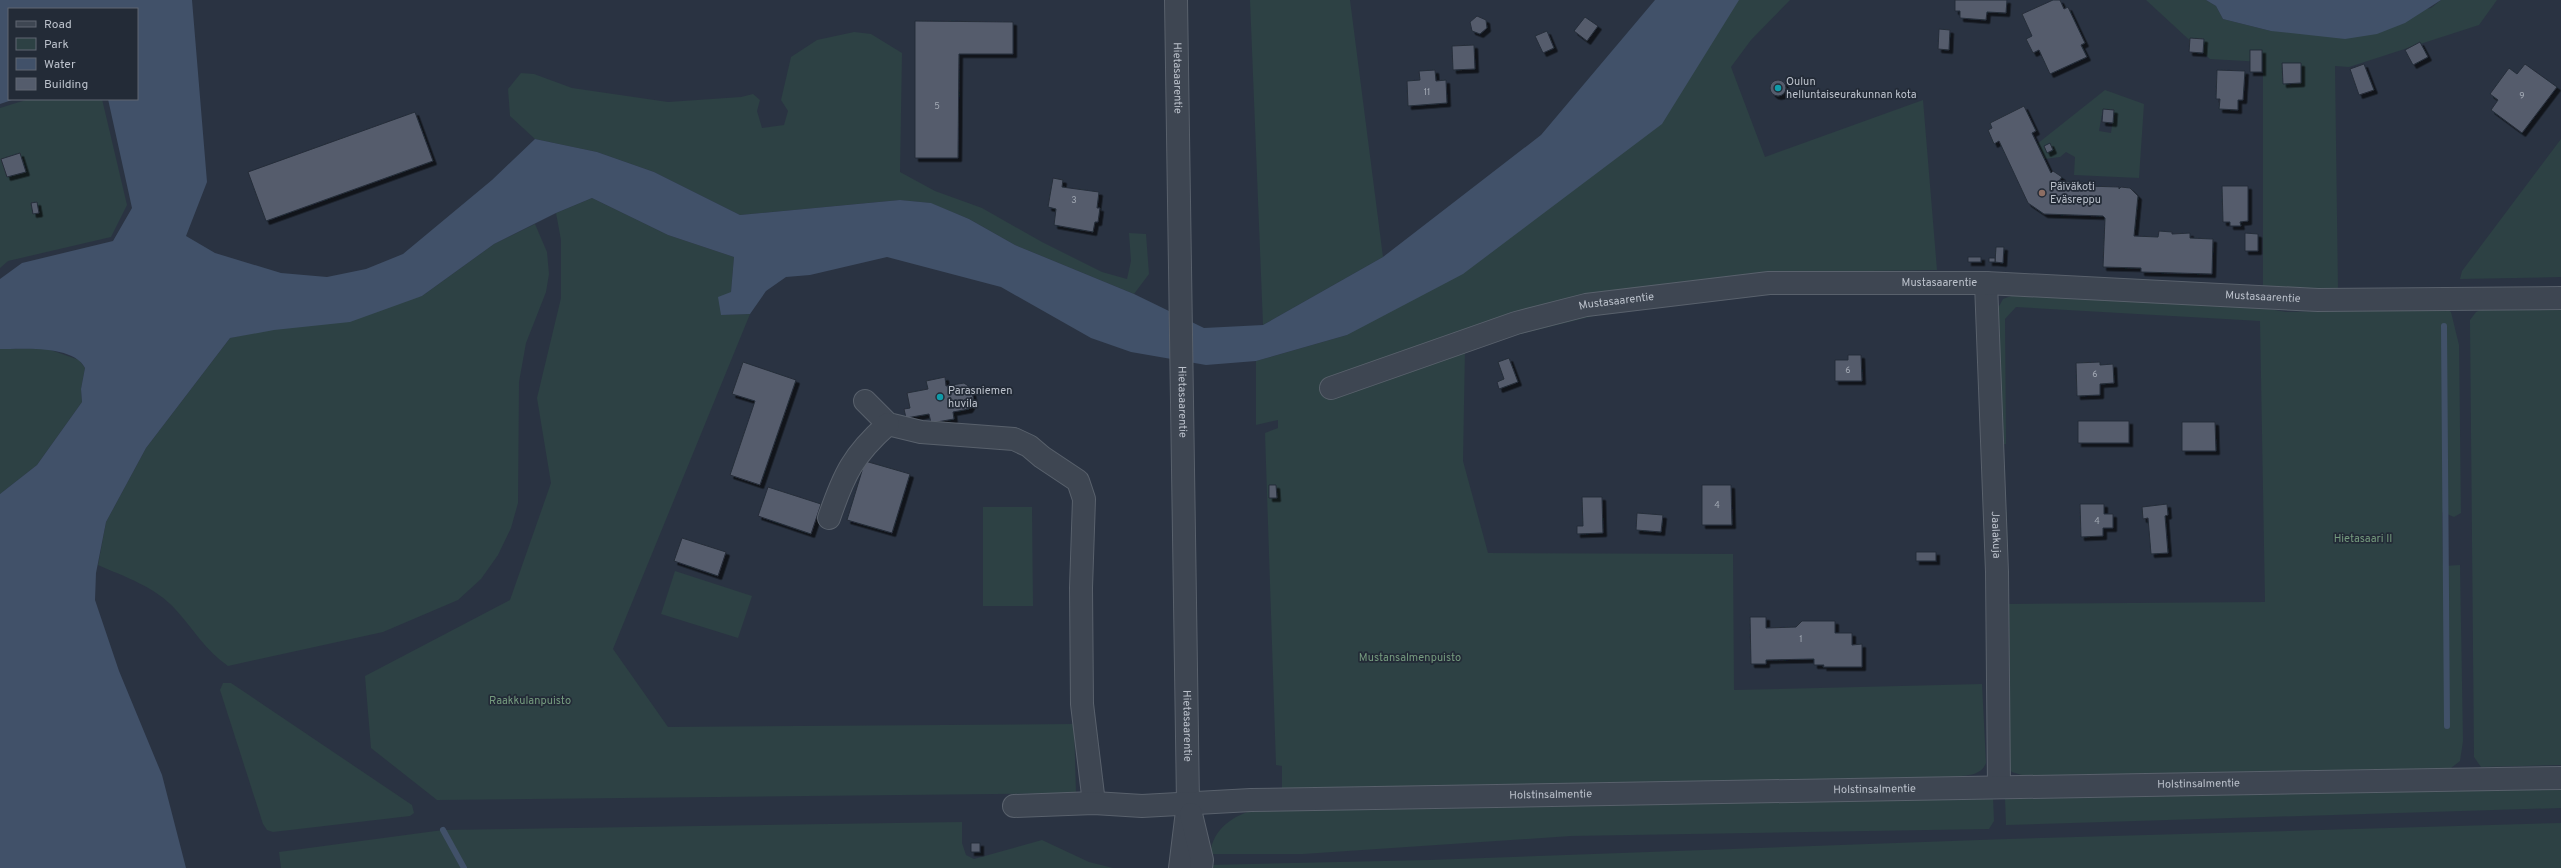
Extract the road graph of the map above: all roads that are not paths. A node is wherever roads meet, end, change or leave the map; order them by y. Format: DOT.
graph roads {
  1 [pos="1176,0"];
  2 [pos="1986,283"];
  3 [pos="2561,298"];
  4 [pos="1331,388"];
  5 [pos="865,401"];
  6 [pos="888,424"];
  7 [pos="829,518"];
  8 [pos="2561,778"];
  9 [pos="1999,788"];
  10 [pos="1094,803"];
  11 [pos="1188,803"];
  12 [pos="1014,806"];
  13 [pos="1180,868"];
  14 [pos="1201,868"];
  1 -- 11 [label="street, Hietasaarentie"];
  2 -- 3 [label="street, Mustasaarentie"];
  2 -- 4 [label="street, Mustasaarentie"];
  2 -- 9 [label="street, Jaalakuja"];
  5 -- 6 [label="street"];
  6 -- 7 [label="street"];
  6 -- 10 [label="street"];
  8 -- 9 [label="street, Holstinsalmentie"];
  9 -- 11 [label="street, Holstinsalmentie"];
  10 -- 11 [label="street, Holstinsalmentie"];
  10 -- 12 [label="street, Holstinsalmentie"];
  11 -- 13 [label="street, Hietasaarentie"];
  11 -- 14 [label="street, Hietasaarentie"];
}
